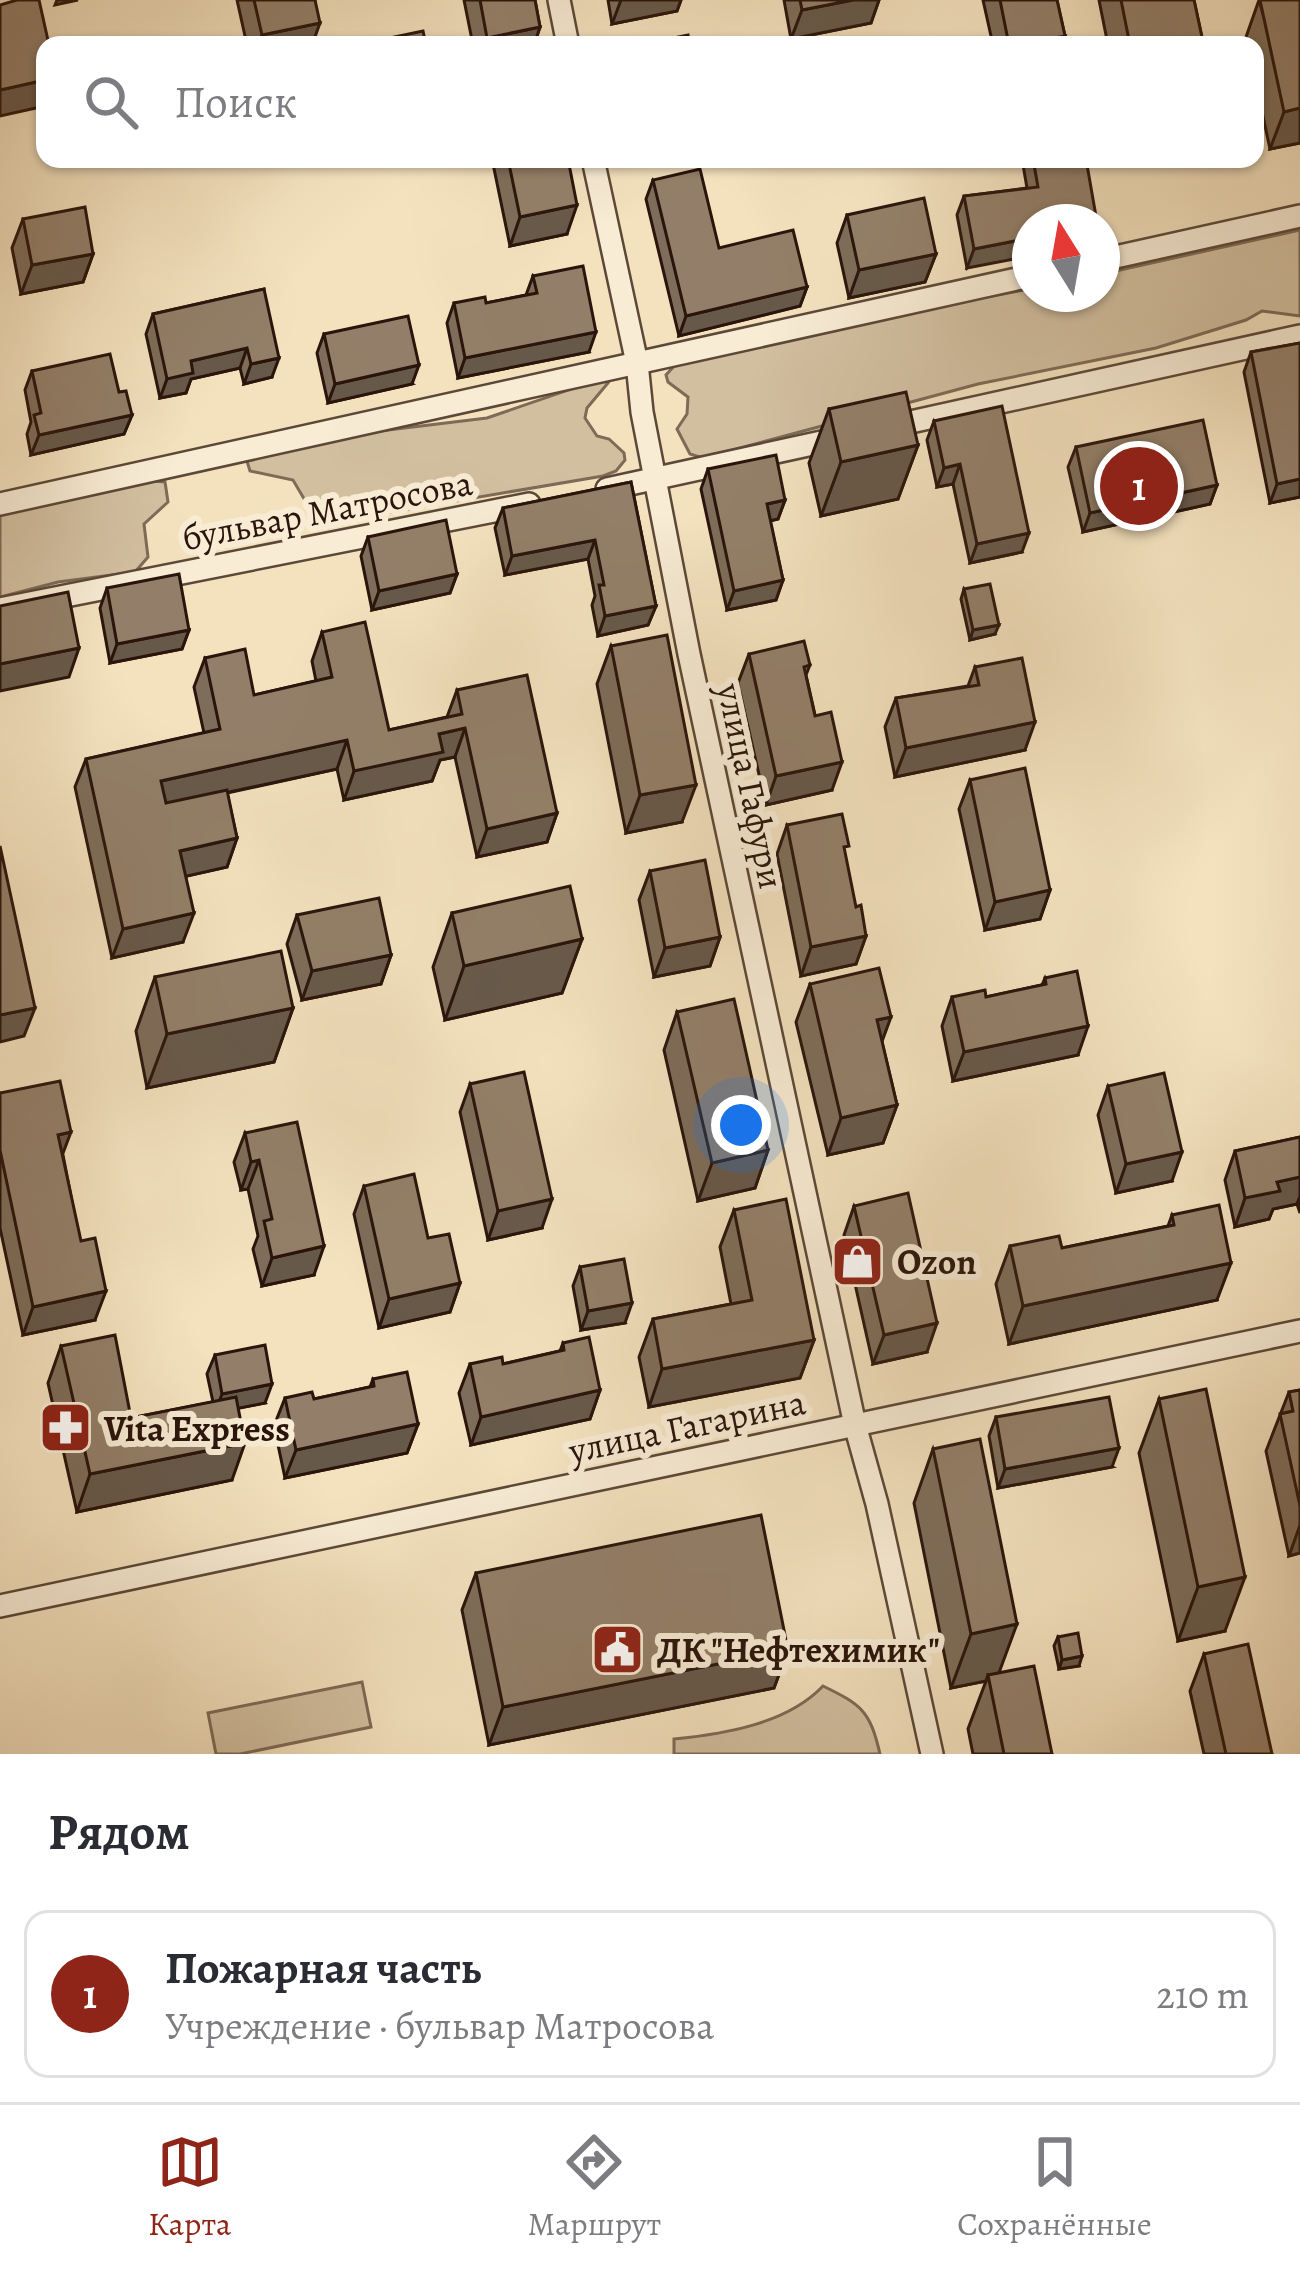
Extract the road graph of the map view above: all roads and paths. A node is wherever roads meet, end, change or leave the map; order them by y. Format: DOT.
graph roads {
  1 [pos="559,0"];
  2 [pos="566,36"];
  3 [pos="595,168"];
  4 [pos="1300,216"];
  5 [pos="1120,256"];
  6 [pos="1012,280"];
  7 [pos="1300,336"];
  8 [pos="637,363"];
  9 [pos="655,479"];
  10 [pos="592,492"];
  11 [pos="550,500"];
  12 [pos="0,504"];
  13 [pos="0,609"];
  14 [pos="1300,1331"];
  15 [pos="855,1425"];
  16 [pos="0,1606"];
  17 [pos="932,1754"];
  1 -- 2 [label="street"];
  3 -- 8 [label="street, улица Гафури"];
  4 -- 5 [label="street"];
  6 -- 8 [label="street, бульвар Матросова"];
  7 -- 9 [label="street"];
  8 -- 9 [label="street, улица Гафури"];
  8 -- 12 [label="street, бульвар Матросова"];
  9 -- 10 [label="street"];
  9 -- 15 [label="street, улица Гафури"];
  11 -- 13 [label="street, бульвар Матросова"];
  14 -- 15 [label="street, улица Гагарина"];
  15 -- 16 [label="street, улица Гагарина"];
  15 -- 17 [label="street, улица Гафури"];
}
